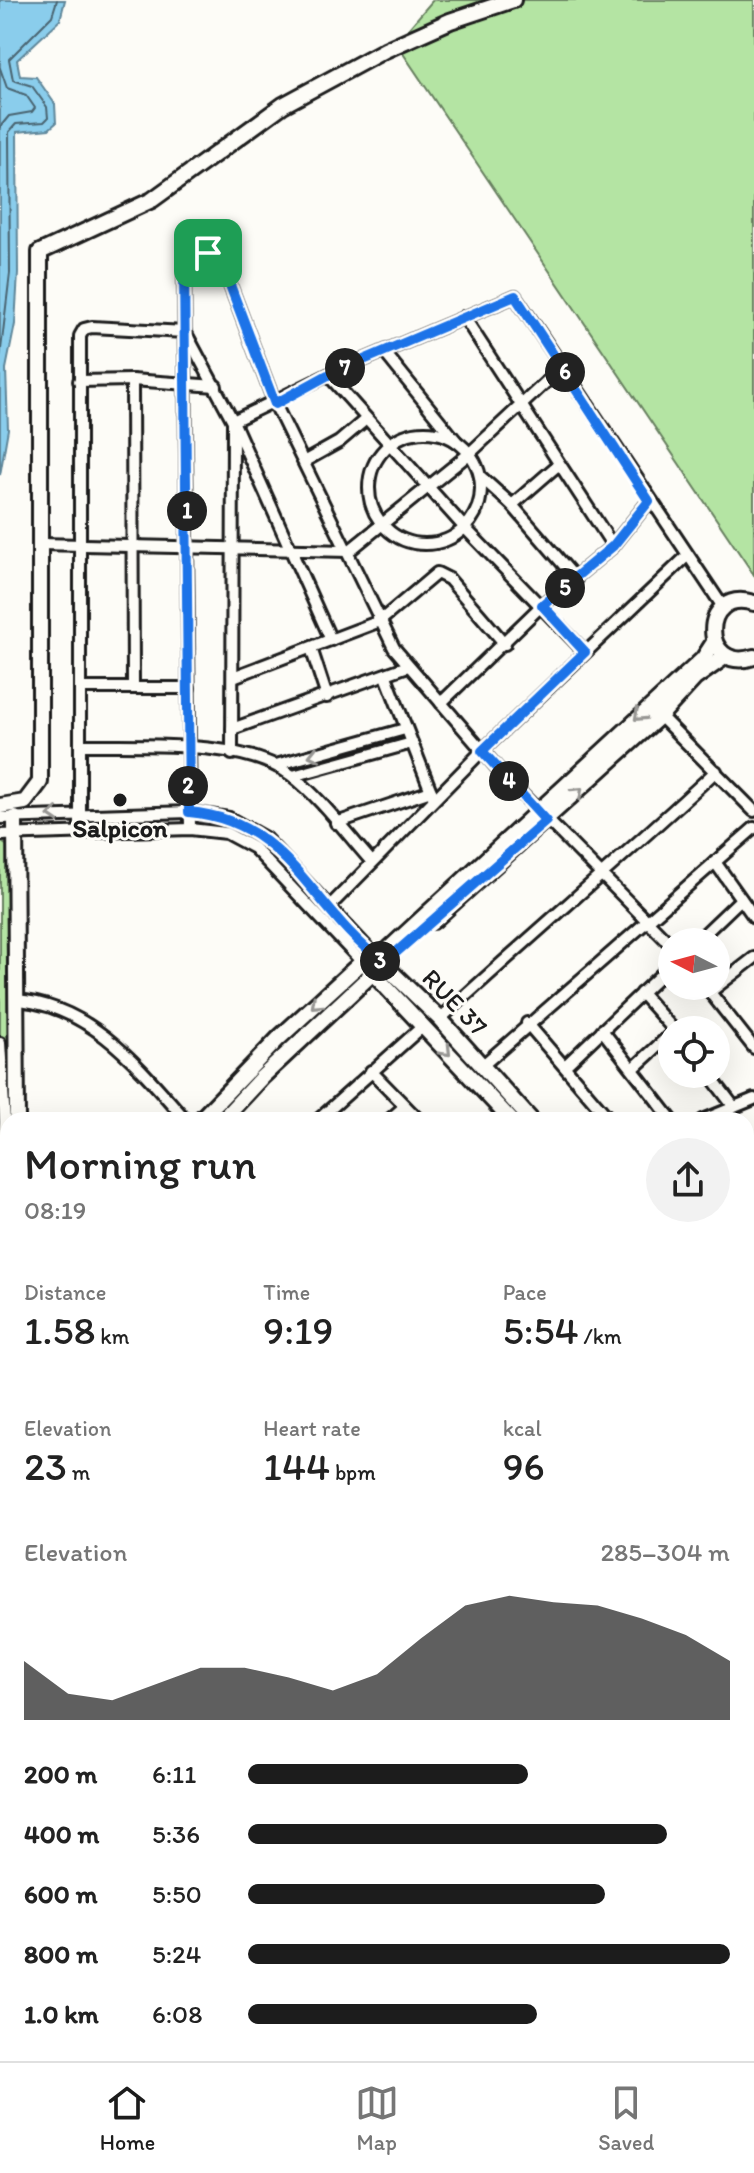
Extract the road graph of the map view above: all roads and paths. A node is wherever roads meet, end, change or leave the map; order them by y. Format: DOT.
graph roads {
  1 [pos="513,0"];
  2 [pos="464,317"];
  3 [pos="185,332"];
  4 [pos="385,353"];
  5 [pos="562,367"];
  6 [pos="328,375"];
  7 [pos="132,380"];
  8 [pos="79,381"];
  9 [pos="185,386"];
  10 [pos="216,386"];
  11 [pos="275,404"];
  12 [pos="521,406"];
  13 [pos="366,419"];
  14 [pos="233,421"];
  15 [pos="457,442"];
  16 [pos="389,446"];
  17 [pos="470,453"];
  18 [pos="305,461"];
  19 [pos="559,464"];
  20 [pos="482,478"];
  21 [pos="429,488"];
  22 [pos="649,501"];
  23 [pos="512,505"];
  24 [pos="381,524"];
  25 [pos="464,527"];
  26 [pos="39,544"];
  27 [pos="79,545"];
  28 [pos="613,546"];
  29 [pos="133,547"];
  30 [pos="187,548"];
  31 [pos="233,549"];
  32 [pos="291,549"];
  33 [pos="349,551"];
  34 [pos="687,556"];
  35 [pos="576,579"];
  36 [pos="753,601"];
  37 [pos="542,605"];
  38 [pos="723,607"];
  39 [pos="380,621"];
  40 [pos="331,640"];
  41 [pos="714,642"];
  42 [pos="505,644"];
  43 [pos="311,648"];
  44 [pos="585,652"];
  45 [pos="726,656"];
  46 [pos="750,662"];
  47 [pos="408,666"];
  48 [pos="386,676"];
  49 [pos="233,677"];
  50 [pos="133,687"];
  51 [pos="81,688"];
  52 [pos="189,688"];
  53 [pos="327,697"];
  54 [pos="441,703"];
  55 [pos="660,716"];
  56 [pos="232,729"];
  57 [pos="405,729"];
  58 [pos="412,743"];
  59 [pos="81,745"];
  60 [pos="188,747"];
  61 [pos="348,747"];
  62 [pos="482,751"];
  63 [pos="232,754"];
  64 [pos="352,760"];
  65 [pos="276,765"];
  66 [pos="716,771"];
  67 [pos="293,776"];
  68 [pos="433,795"];
  69 [pos="0,806"];
  70 [pos="754,811"];
  71 [pos="189,812"];
  72 [pos="80,813"];
  73 [pos="542,816"];
  74 [pos="8,818"];
  75 [pos="336,823"];
  76 [pos="754,828"];
  77 [pos="190,829"];
  78 [pos="80,832"];
  79 [pos="8,834"];
  80 [pos="265,838"];
  81 [pos="254,848"];
  82 [pos="371,861"];
  83 [pos="715,862"];
  84 [pos="603,877"];
  85 [pos="741,899"];
  86 [pos="329,907"];
  87 [pos="754,917"];
  88 [pos="648,919"];
  89 [pos="711,928"];
  90 [pos="658,930"];
  91 [pos="754,958"];
  92 [pos="362,962"];
  93 [pos="378,965"];
  94 [pos="730,974"];
  95 [pos="658,977"];
  96 [pos="641,993"];
  97 [pos="16,1000"];
  98 [pos="718,1000"];
  99 [pos="660,1016"];
  100 [pos="440,1019"];
  101 [pos="527,1023"];
  102 [pos="422,1027"];
  103 [pos="602,1030"];
  104 [pos="749,1030"];
  105 [pos="0,1043"];
  106 [pos="658,1045"];
  107 [pos="754,1048"];
  108 [pos="483,1065"];
  109 [pos="566,1065"];
  110 [pos="634,1068"];
  111 [pos="371,1071"];
  112 [pos="720,1088"];
  113 [pos="754,1099"];
  114 [pos="405,1106"];
  115 [pos="734,1107"];
  116 [pos="4,1112"];
  117 [pos="17,1112"];
  118 [pos="179,1112"];
  119 [pos="208,1112"];
  120 [pos="229,1112"];
  121 [pos="327,1112"];
  122 [pos="398,1112"];
  123 [pos="411,1112"];
  124 [pos="503,1112"];
  125 [pos="524,1112"];
  126 [pos="604,1112"];
  127 [pos="666,1112"];
  128 [pos="722,1112"];
  1 -- 26 [label="street"];
  2 -- 4 [label="street"];
  2 -- 5 [label="street"];
  2 -- 12 [label="street"];
  3 -- 8 [label="street"];
  3 -- 9 [label="street"];
  3 -- 10 [label="street"];
  3 -- 11 [label="street"];
  4 -- 6 [label="street"];
  4 -- 15 [label="street"];
  5 -- 12 [label="street"];
  5 -- 22 [label="street"];
  6 -- 11 [label="street"];
  6 -- 13 [label="street"];
  7 -- 8 [label="street"];
  7 -- 9 [label="street"];
  7 -- 29 [label="street"];
  8 -- 27 [label="street"];
  9 -- 10 [label="street"];
  9 -- 30 [label="street"];
  10 -- 14 [label="street"];
  11 -- 14 [label="street"];
  11 -- 18 [label="street"];
  12 -- 17 [label="street"];
  12 -- 19 [label="street"];
  13 -- 16 [label="street"];
  13 -- 18 [label="street"];
  14 -- 31 [label="street"];
  14 -- 32 [label="street"];
  15 -- 16 [label="street"];
  15 -- 17 [label="street"];
  16 -- 21 [label="street"];
  16 -- 24 [label="street"];
  17 -- 20 [label="street"];
  17 -- 21 [label="street"];
  18 -- 33 [label="street"];
  19 -- 23 [label="street"];
  19 -- 28 [label="street"];
  20 -- 23 [label="street"];
  20 -- 25 [label="street"];
  21 -- 24 [label="street"];
  21 -- 25 [label="street"];
  22 -- 28 [label="street"];
  22 -- 34 [label="street"];
  23 -- 35 [label="street"];
  24 -- 25 [label="street"];
  24 -- 33 [label="street"];
  25 -- 37 [label="street"];
  26 -- 27 [label="street"];
  26 -- 69 [label="street"];
  27 -- 29 [label="street"];
  27 -- 51 [label="street"];
  28 -- 35 [label="street"];
  29 -- 30 [label="street"];
  29 -- 50 [label="street"];
  30 -- 31 [label="street"];
  30 -- 52 [label="street"];
  31 -- 32 [label="street"];
  31 -- 49 [label="street"];
  32 -- 33 [label="street"];
  32 -- 40 [label="street"];
  33 -- 39 [label="street"];
  34 -- 38 [label="street"];
  34 -- 44 [label="street"];
  35 -- 37 [label="street"];
  36 -- 38 [label="street"];
  37 -- 42 [label="street"];
  37 -- 44 [label="street"];
  38 -- 41 [label="street"];
  39 -- 40 [label="street"];
  39 -- 42 [label="street"];
  39 -- 47 [label="street"];
  40 -- 43 [label="street"];
  41 -- 45 [label="street"];
  41 -- 73 [label="street, one-way"];
  42 -- 54 [label="street"];
  43 -- 49 [label="street"];
  43 -- 53 [label="street"];
  44 -- 62 [label="street"];
  45 -- 46 [label="street"];
  45 -- 55 [label="street"];
  47 -- 48 [label="street"];
  47 -- 54 [label="street"];
  48 -- 53 [label="street"];
  48 -- 57 [label="street"];
  49 -- 56 [label="street"];
  50 -- 51 [label="street"];
  50 -- 52 [label="street"];
  51 -- 59 [label="street"];
  52 -- 60 [label="street"];
  53 -- 56 [label="street"];
  54 -- 62 [label="street"];
  55 -- 66 [label="street"];
  73 -- 55 [label="street, one-way"];
  56 -- 63 [label="street"];
  57 -- 58 [label="street"];
  57 -- 61 [label="street"];
  58 -- 64 [label="street"];
  58 -- 68 [label="street"];
  59 -- 60 [label="street"];
  59 -- 72 [label="street"];
  60 -- 63 [label="street"];
  60 -- 71 [label="street"];
  61 -- 64 [label="street"];
  61 -- 65 [label="street, one-way"];
  62 -- 68 [label="street"];
  62 -- 73 [label="street"];
  63 -- 65 [label="street"];
  64 -- 67 [label="street"];
  65 -- 67 [label="street"];
  66 -- 70 [label="street"];
  66 -- 84 [label="street"];
  67 -- 75 [label="street"];
  68 -- 75 [label="street"];
  68 -- 82 [label="street"];
  71 -- 72 [label="street, RUE 37"];
  71 -- 77 [label="street"];
  71 -- 80 [label="street, RUE 37"];
  72 -- 74 [label="street, RUE 37, one-way"];
  72 -- 78 [label="street"];
  73 -- 84 [label="street"];
  73 -- 93 [label="street"];
  74 -- 79 [label="street"];
  75 -- 82 [label="street"];
  76 -- 83 [label="street"];
  77 -- 78 [label="street, RUE 37"];
  77 -- 81 [label="street, RUE 37"];
  78 -- 79 [label="street, RUE 37"];
  79 -- 97 [label="street"];
  80 -- 81 [label="street"];
  80 -- 86 [label="street, RUE 37"];
  81 -- 92 [label="street, RUE 37"];
  82 -- 86 [label="street"];
  83 -- 85 [label="street"];
  83 -- 88 [label="street"];
  84 -- 88 [label="street"];
  84 -- 100 [label="street"];
  85 -- 87 [label="street"];
  85 -- 89 [label="street"];
  86 -- 93 [label="street, RUE 37"];
  88 -- 90 [label="street"];
  88 -- 101 [label="street"];
  91 -- 94 [label="street"];
  92 -- 93 [label="street, RUE 37"];
  92 -- 119 [label="street, one-way"];
  93 -- 100 [label="street, RUE 37"];
  93 -- 102 [label="street, RUE 37"];
  93 -- 120 [label="street"];
  95 -- 96 [label="street"];
  96 -- 99 [label="street"];
  96 -- 103 [label="street"];
  97 -- 117 [label="street"];
  97 -- 118 [label="street"];
  98 -- 104 [label="street"];
  100 -- 108 [label="street, RUE 37"];
  101 -- 108 [label="street"];
  101 -- 109 [label="street"];
  102 -- 111 [label="street"];
  102 -- 124 [label="street, RUE 37, one-way"];
  103 -- 109 [label="street"];
  103 -- 110 [label="street"];
  104 -- 107 [label="street"];
  105 -- 116 [label="street"];
  106 -- 110 [label="street"];
  108 -- 125 [label="street, RUE 37"];
  109 -- 126 [label="street"];
  110 -- 127 [label="street"];
  111 -- 114 [label="street"];
  111 -- 121 [label="street"];
  112 -- 115 [label="street"];
  113 -- 115 [label="street"];
  114 -- 122 [label="street"];
  114 -- 123 [label="street"];
  115 -- 128 [label="street"];
}
